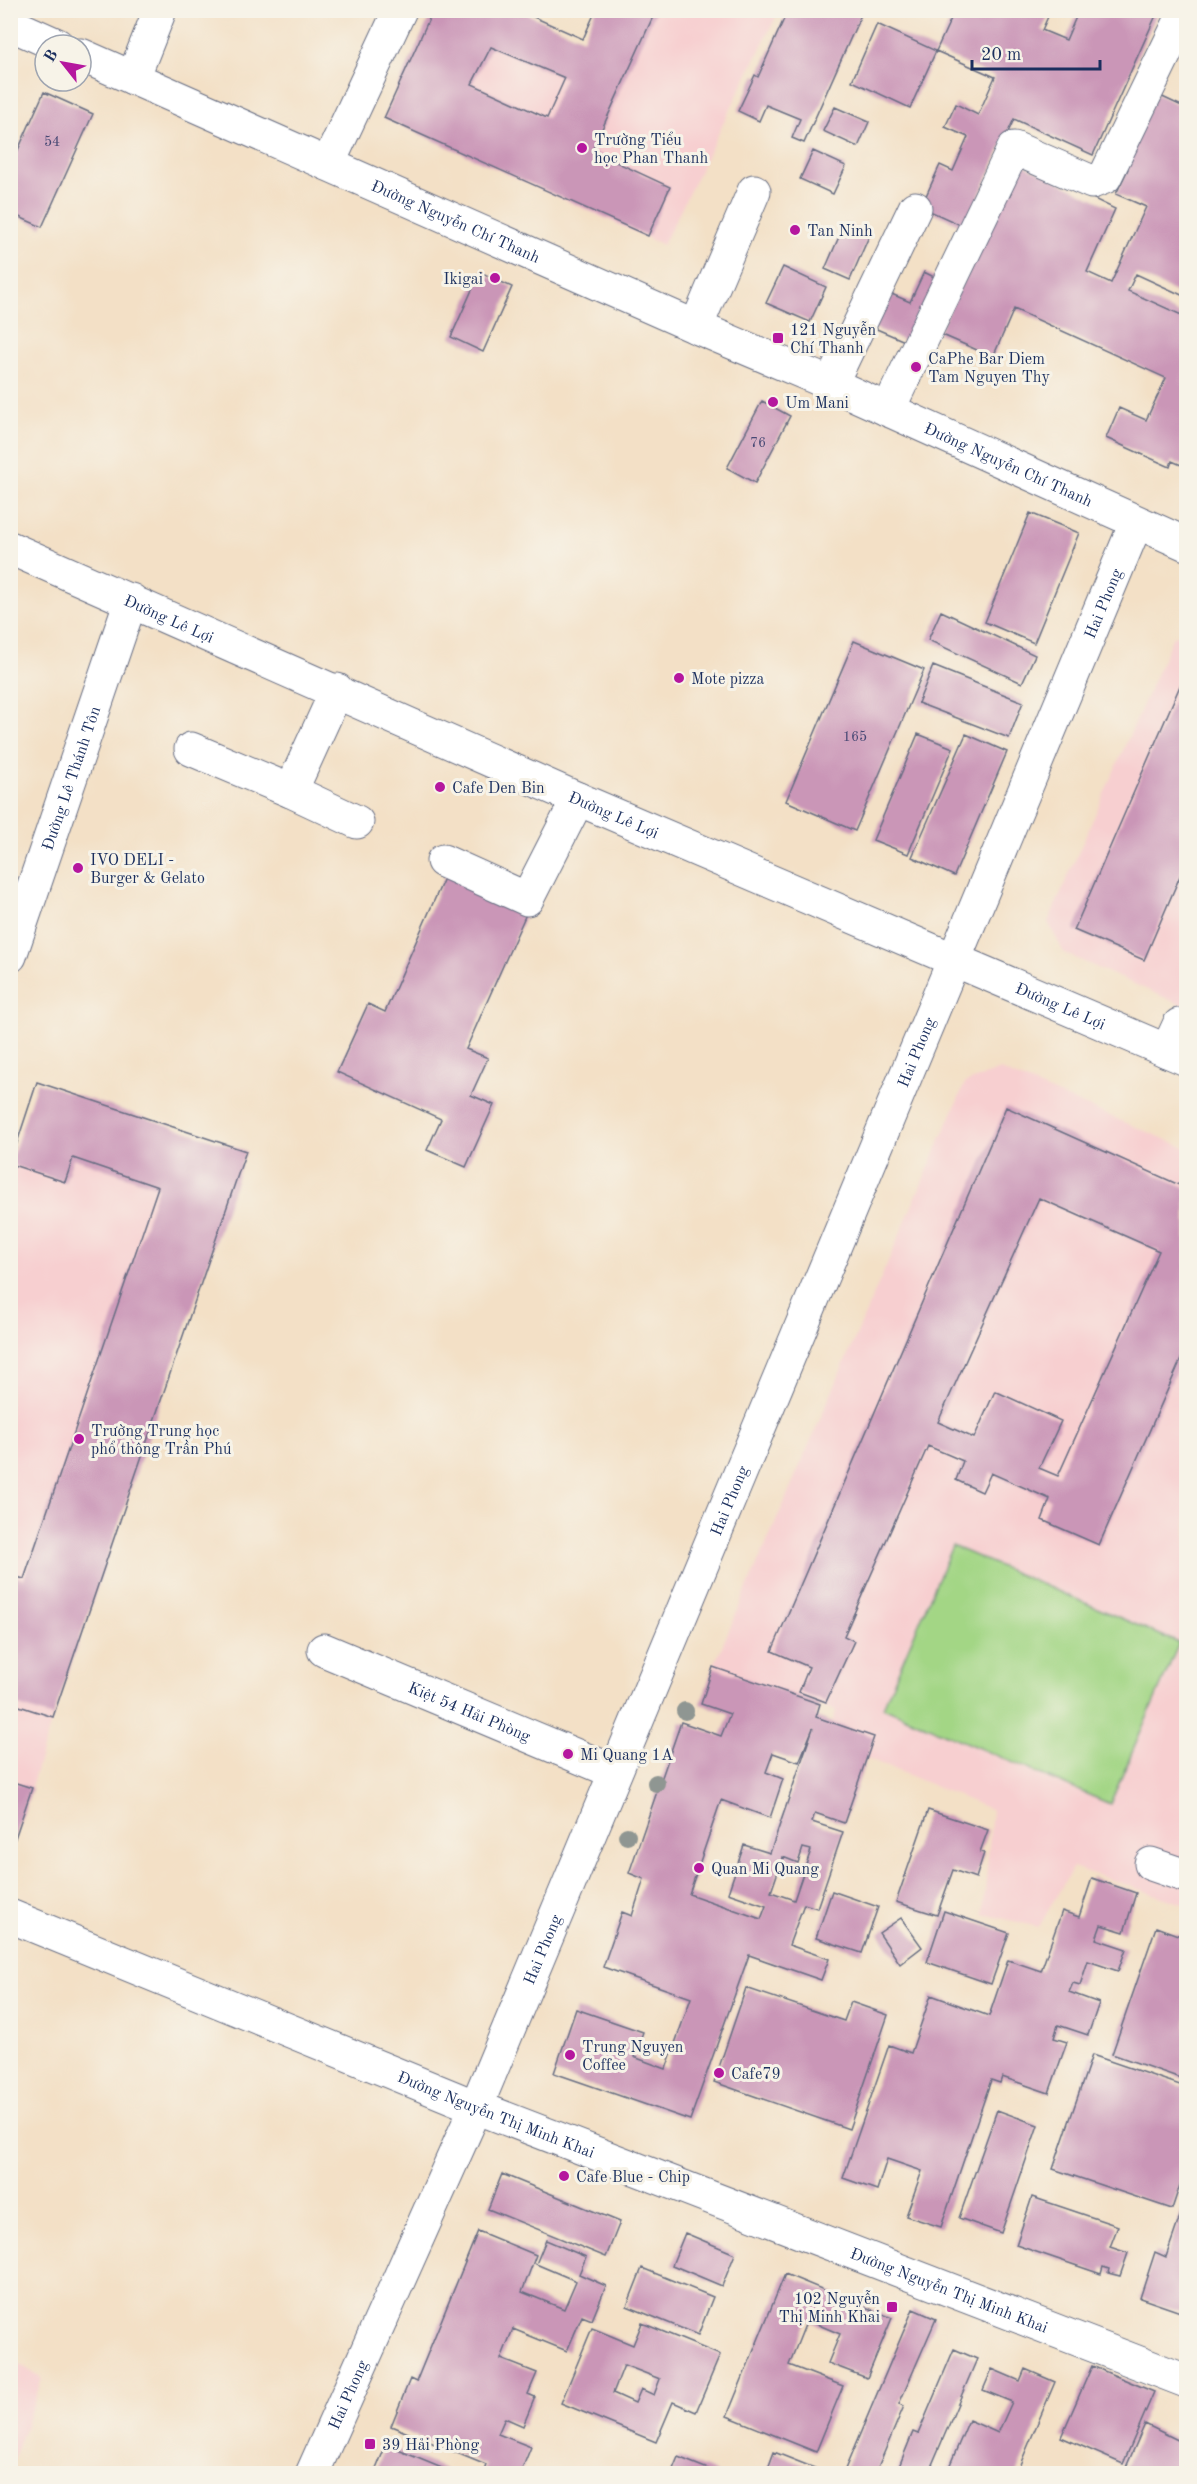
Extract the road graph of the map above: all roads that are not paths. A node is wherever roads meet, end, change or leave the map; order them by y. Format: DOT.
graph roads {
  1 [pos="160,10"];
  2 [pos="400,10"];
  3 [pos="1186,10"];
  4 [pos="10,24"];
  5 [pos="33,34"];
  6 [pos="93,60"];
  7 [pos="133,78"];
  8 [pos="328,164"];
  9 [pos="754,191"];
  10 [pos="915,208"];
  11 [pos="696,327"];
  12 [pos="831,384"];
  13 [pos="888,410"];
  14 [pos="1136,523"];
  15 [pos="1186,544"];
  16 [pos="10,548"];
  17 [pos="131,600"];
  18 [pos="337,690"];
  19 [pos="191,749"];
  20 [pos="291,791"];
  21 [pos="578,799"];
  22 [pos="357,822"];
  23 [pos="443,861"];
  24 [pos="10,956"];
  25 [pos="953,958"];
  26 [pos="1178,1045"];
  27 [pos="324,1650"];
  28 [pos="615,1772"];
  29 [pos="1151,1864"];
  30 [pos="1186,1876"];
  31 [pos="10,1916"];
  32 [pos="476,2107"];
  33 [pos="1186,2381"];
  34 [pos="312,2474"];
  1 -- 7 [label="street"];
  2 -- 8 [label="street"];
  3 -- 13 [label="street"];
  4 -- 5 [label="street"];
  6 -- 7 [label="street, Đường Nguyễn Chí Thanh"];
  7 -- 8 [label="street, Đường Nguyễn Chí Thanh"];
  8 -- 11 [label="street, Đường Nguyễn Chí Thanh"];
  9 -- 11 [label="street"];
  10 -- 12 [label="street"];
  11 -- 12 [label="street, Đường Nguyễn Chí Thanh"];
  12 -- 13 [label="street, Đường Nguyễn Chí Thanh"];
  13 -- 14 [label="street, Đường Nguyễn Chí Thanh"];
  14 -- 15 [label="street, Đường Nguyễn Chí Thanh"];
  14 -- 25 [label="street, Hai Phong"];
  16 -- 17 [label="street, Đường Lê Lợi"];
  17 -- 18 [label="street, Đường Lê Lợi"];
  17 -- 24 [label="street, Đường Lê Thánh Tôn"];
  18 -- 20 [label="street"];
  18 -- 21 [label="street, Đường Lê Lợi"];
  19 -- 20 [label="street"];
  20 -- 22 [label="street"];
  21 -- 23 [label="street"];
  21 -- 25 [label="street, Đường Lê Lợi"];
  25 -- 26 [label="street, Đường Lê Lợi"];
  25 -- 28 [label="street, Hai Phong"];
  27 -- 28 [label="street, Kiệt 54 Hải Phòng"];
  28 -- 32 [label="street, Hai Phong"];
  29 -- 30 [label="street"];
  31 -- 32 [label="street, Đường Nguyễn Thị Minh Khai"];
  32 -- 33 [label="street, Đường Nguyễn Thị Minh Khai"];
  32 -- 34 [label="street, Hai Phong"];
}
